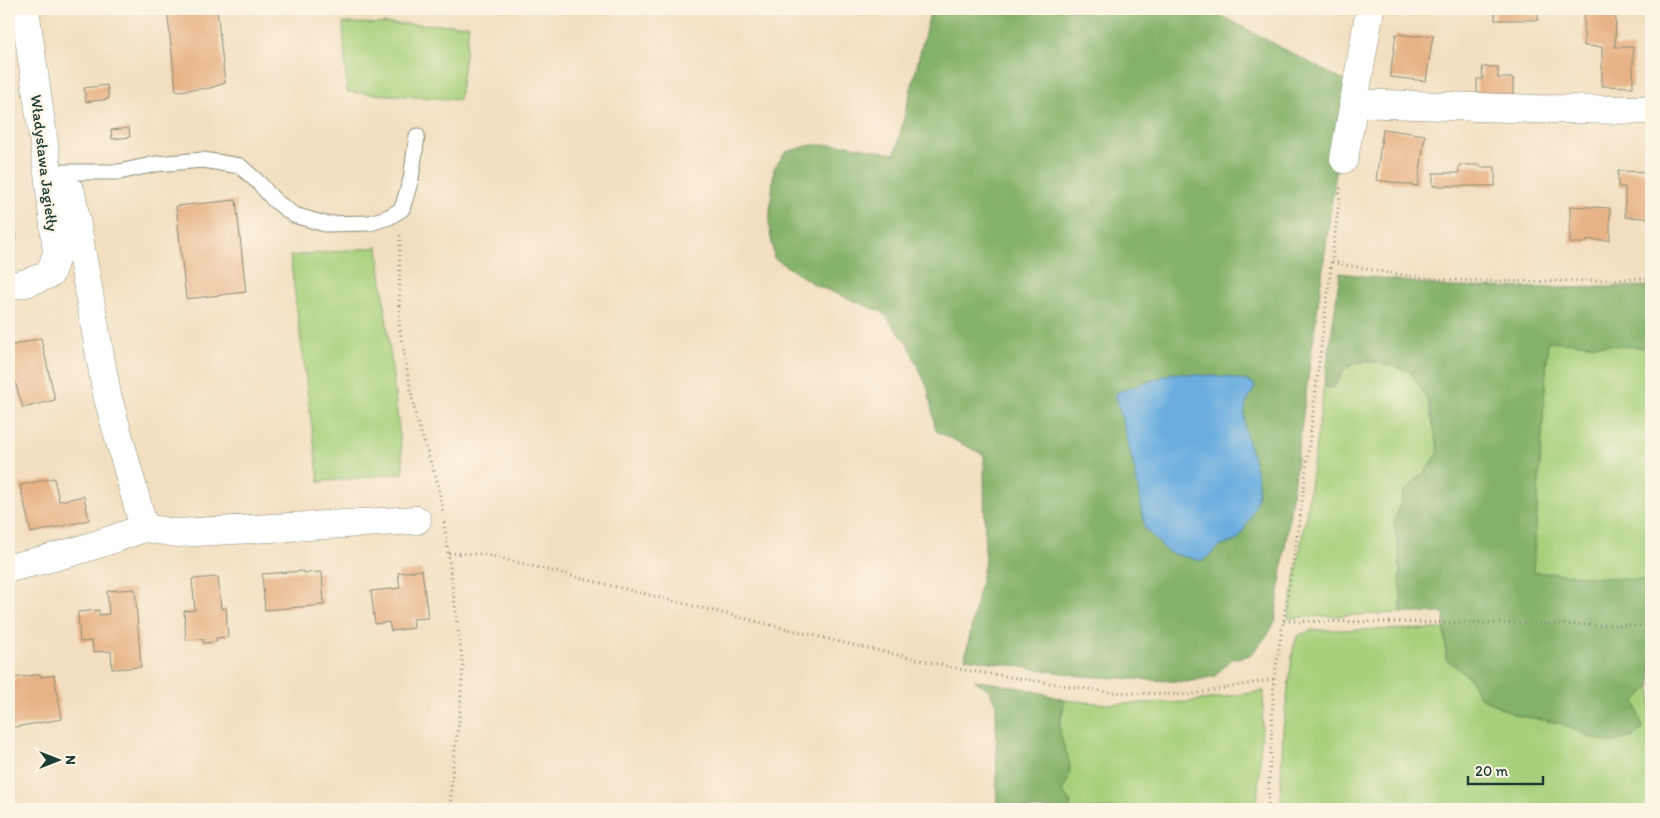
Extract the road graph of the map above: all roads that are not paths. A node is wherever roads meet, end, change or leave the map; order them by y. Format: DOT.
graph roads {
  1 [pos="25,9"];
  2 [pos="1370,9"];
  3 [pos="1354,103"];
  4 [pos="1651,110"];
  5 [pos="417,136"];
  6 [pos="1344,159"];
  7 [pos="48,172"];
  8 [pos="9,286"];
  9 [pos="418,520"];
  10 [pos="144,528"];
  11 [pos="9,568"];
  1 -- 7 [label="street, Władysława Jagiełły"];
  2 -- 3 [label="street"];
  3 -- 4 [label="street"];
  3 -- 6 [label="street"];
  5 -- 7 [label="lane"];
  7 -- 8 [label="street, Władysława Jagiełły"];
  7 -- 10 [label="street"];
  9 -- 10 [label="street"];
  10 -- 11 [label="street"];
}
